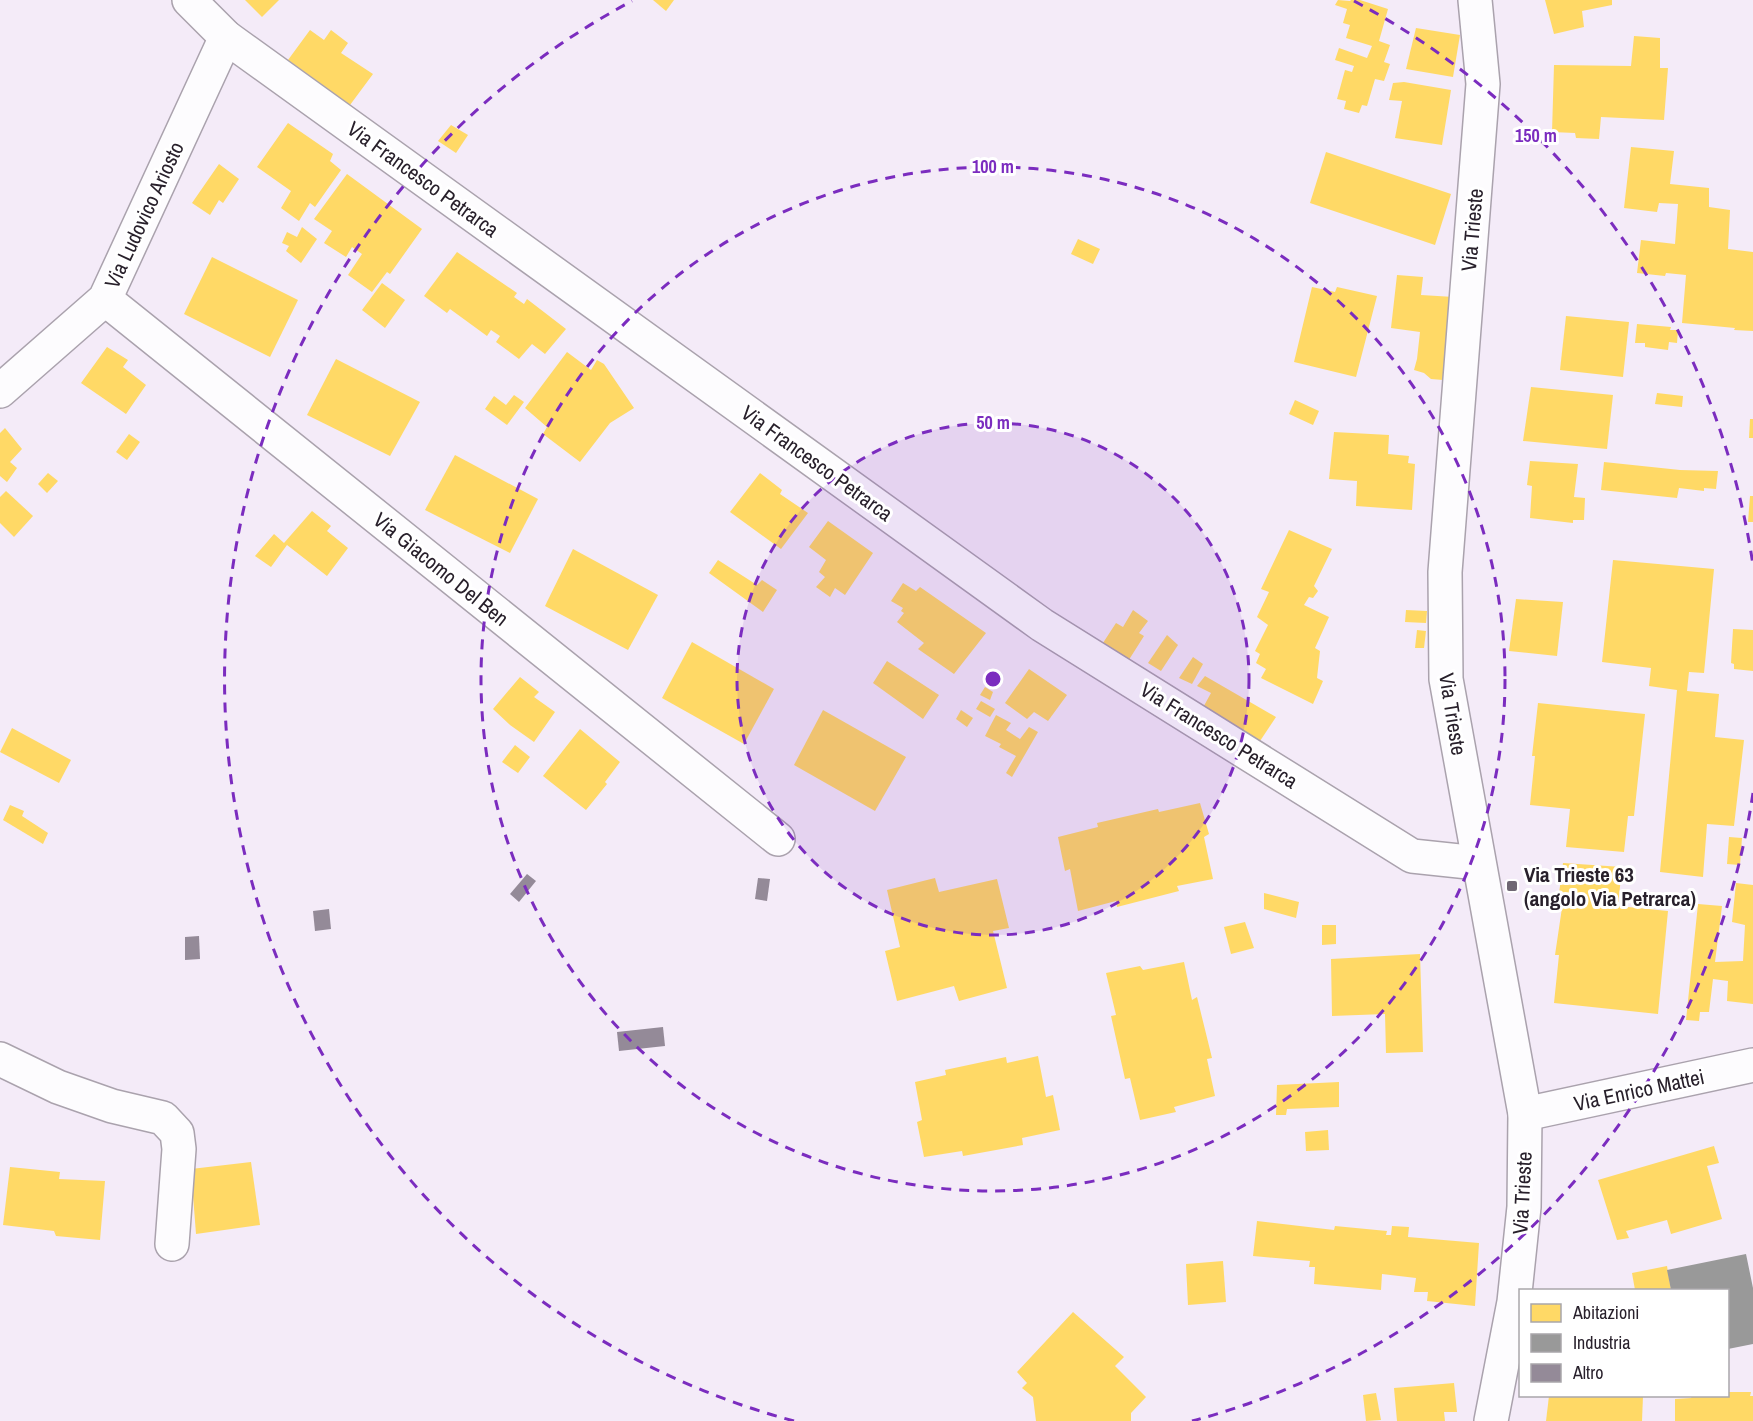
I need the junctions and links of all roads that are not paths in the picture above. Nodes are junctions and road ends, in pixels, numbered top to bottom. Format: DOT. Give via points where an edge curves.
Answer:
graph roads {
  1 [pos="189,0"];
  2 [pos="1475,0"];
  3 [pos="226,37"];
  4 [pos="105,298"];
  5 [pos="0,391"];
  6 [pos="778,839"];
  7 [pos="1478,863"];
  8 [pos="0,1059"];
  9 [pos="1753,1065"];
  10 [pos="1526,1114"];
  11 [pos="172,1245"];
  12 [pos="1491,1421"];
  1 -- 3 [label="street, Via Francesco Petrarca"];
  2 -- 7 [label="street, Via Trieste" via="1483,84 1445,572 1446,679"];
  3 -- 4 [label="street, Via Ludovico Ariosto"];
  3 -- 7 [label="street, Via Francesco Petrarca" via="1042,625 1412,856"];
  4 -- 5 [label="street, Via Ludovico Ariosto"];
  4 -- 6 [label="street, Via Giacomo Del Ben"];
  7 -- 10 [label="street, Via Trieste"];
  8 -- 11 [label="street" via="67,1090 163,1118 177,1133"];
  9 -- 10 [label="street, Via Enrico Mattei"];
  10 -- 12 [label="street, Via Trieste" via="1524,1207 1514,1302"];
}
